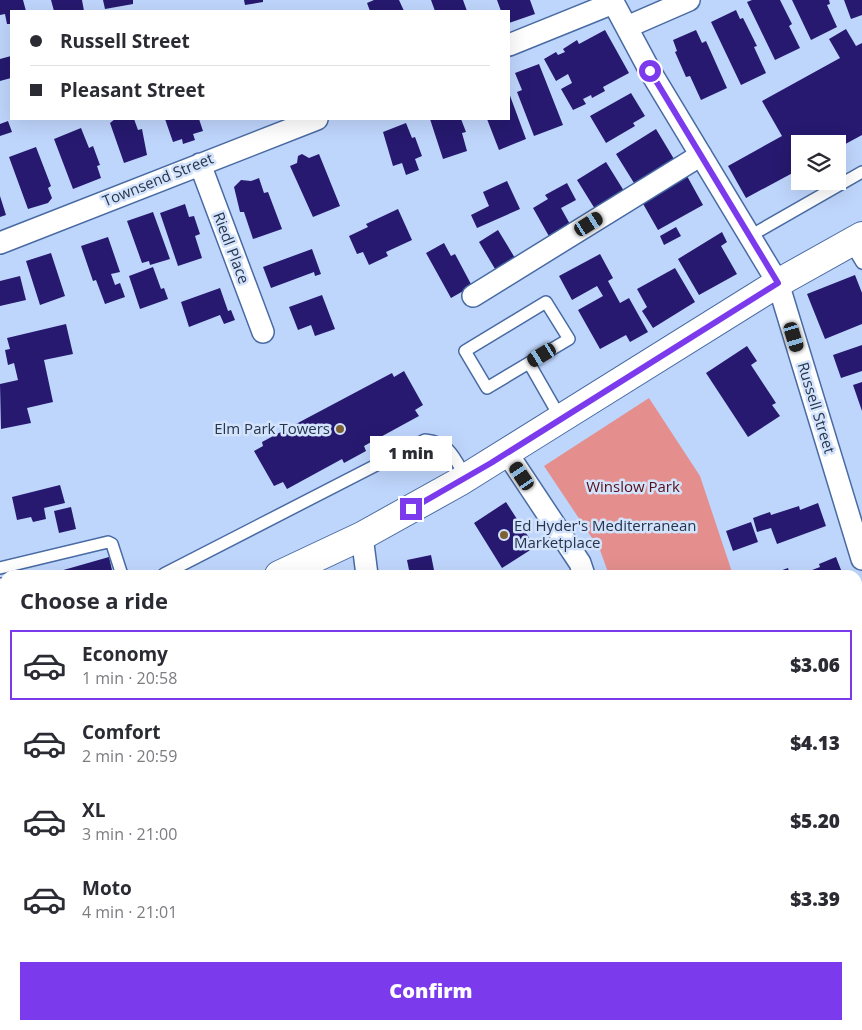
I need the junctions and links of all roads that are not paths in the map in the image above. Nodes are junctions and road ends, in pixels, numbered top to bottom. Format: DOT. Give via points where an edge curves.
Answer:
graph roads {
  1 [pos="689,0"];
  2 [pos="613,2"];
  3 [pos="626,27"];
  4 [pos="510,45"];
  5 [pos="314,120"];
  6 [pos="701,155"];
  7 [pos="200,164"];
  8 [pos="862,172"];
  9 [pos="750,236"];
  10 [pos="0,243"];
  11 [pos="858,247"];
  12 [pos="778,283"];
  13 [pos="473,296"];
  14 [pos="263,332"];
  15 [pos="528,363"];
  16 [pos="561,419"];
  17 [pos="507,453"];
  18 [pos="466,478"];
  19 [pos="362,536"];
  20 [pos="862,559"];
  21 [pos="0,568"];
  22 [pos="120,570"];
  23 [pos="172,570"];
  24 [pos="290,570"];
  25 [pos="366,570"];
  26 [pos="582,570"];
  1 -- 3 [label="street"];
  2 -- 3 [label="street, Russell Street"];
  2 -- 4 [label="street"];
  3 -- 6 [label="street, Russell Street"];
  5 -- 7 [label="street, Townsend Street"];
  6 -- 9 [label="street, Russell Street"];
  6 -- 13 [label="street"];
  7 -- 10 [label="street, Townsend Street"];
  7 -- 14 [label="street, Riedl Place"];
  8 -- 9 [label="lane"];
  9 -- 12 [label="street, Russell Street"];
  11 -- 12 [label="main road"];
  12 -- 16 [label="main road"];
  12 -- 20 [label="street, Russell Street"];
  15 -- 15 [label="lane" via="488,388 465,351 546,302 569,339"];
  15 -- 16 [label="lane"];
  16 -- 17 [label="main road"];
  17 -- 18 [label="main road"];
  17 -- 26 [label="street"];
  18 -- 19 [label="main road"];
  18 -- 23 [label="lane" via="448,449 438,441 425,440"];
  19 -- 24 [label="main road"];
  19 -- 25 [label="street"];
  21 -- 22 [label="lane" via="108,542 112,544"];
}
